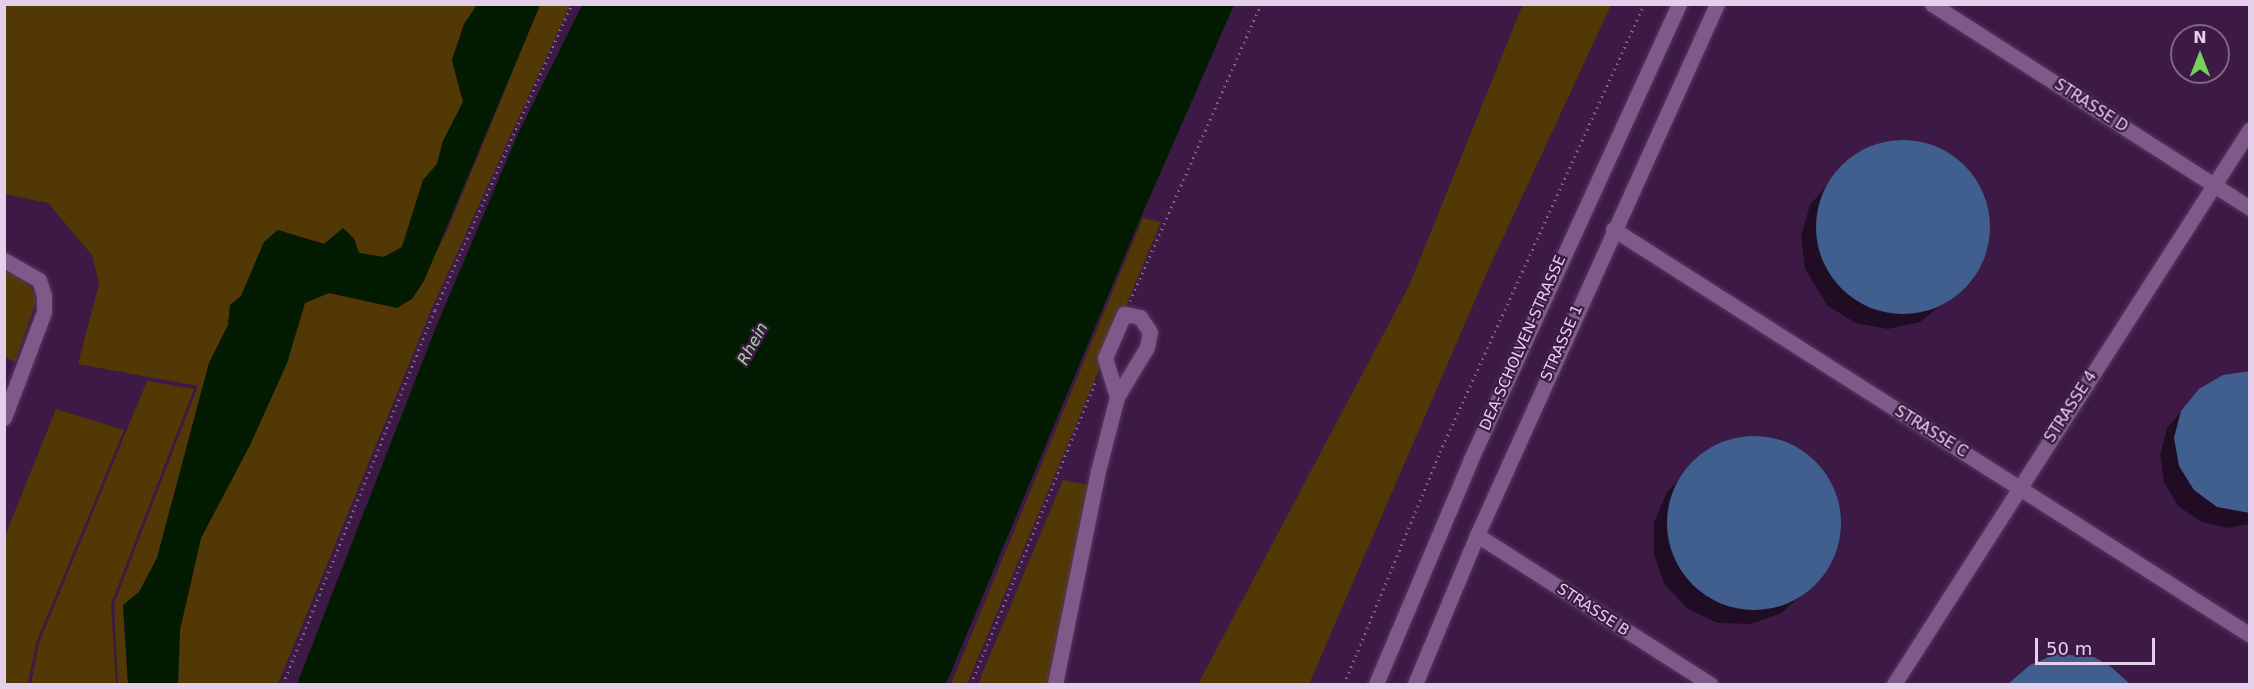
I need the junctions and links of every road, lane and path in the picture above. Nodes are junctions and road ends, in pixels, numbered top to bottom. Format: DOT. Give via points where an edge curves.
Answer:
graph roads {
  1 [pos="572,4"];
  2 [pos="1261,4"];
  3 [pos="1644,4"];
  4 [pos="1679,4"];
  5 [pos="1717,4"];
  6 [pos="1932,4"];
  7 [pos="2250,129"];
  8 [pos="2214,185"];
  9 [pos="2250,208"];
  10 [pos="1613,229"];
  11 [pos="4,260"];
  12 [pos="1124,314"];
  13 [pos="1105,358"];
  14 [pos="1117,397"];
  15 [pos="4,418"];
  16 [pos="2019,488"];
  17 [pos="1476,535"];
  18 [pos="2250,635"];
  19 [pos="283,684"];
  20 [pos="971,684"];
  21 [pos="1055,684"];
  22 [pos="1344,684"];
  23 [pos="1376,684"];
  24 [pos="1414,684"];
  25 [pos="1710,684"];
  26 [pos="1894,684"];
  1 -- 19 [label="path" via="435,310"];
  2 -- 12 [label="path"];
  3 -- 22 [label="path" via="1440,453"];
  4 -- 23 [label="street, DEA-SCHOLVEN-STRASSE" via="1470,460"];
  5 -- 10 [label="street, STRASSE 1"];
  6 -- 8 [label="street, STRASSE D"];
  7 -- 8 [label="street, STRASSE 4"];
  8 -- 9 [label="street, STRASSE D"];
  8 -- 16 [label="street, STRASSE 4"];
  10 -- 16 [label="street, STRASSE C"];
  10 -- 17 [label="street, STRASSE 1"];
  11 -- 15 [label="street" via="39,280 44,295 44,312"];
  12 -- 13 [label="street"];
  12 -- 14 [label="street" via="1140,317 1150,332 1147,347"];
  13 -- 14 [label="street"];
  13 -- 20 [label="path"];
  14 -- 21 [label="street"];
  16 -- 18 [label="street, STRASSE C"];
  16 -- 26 [label="street, STRASSE 4"];
  17 -- 24 [label="street, STRASSE 1"];
  17 -- 25 [label="street, STRASSE B"];
}
